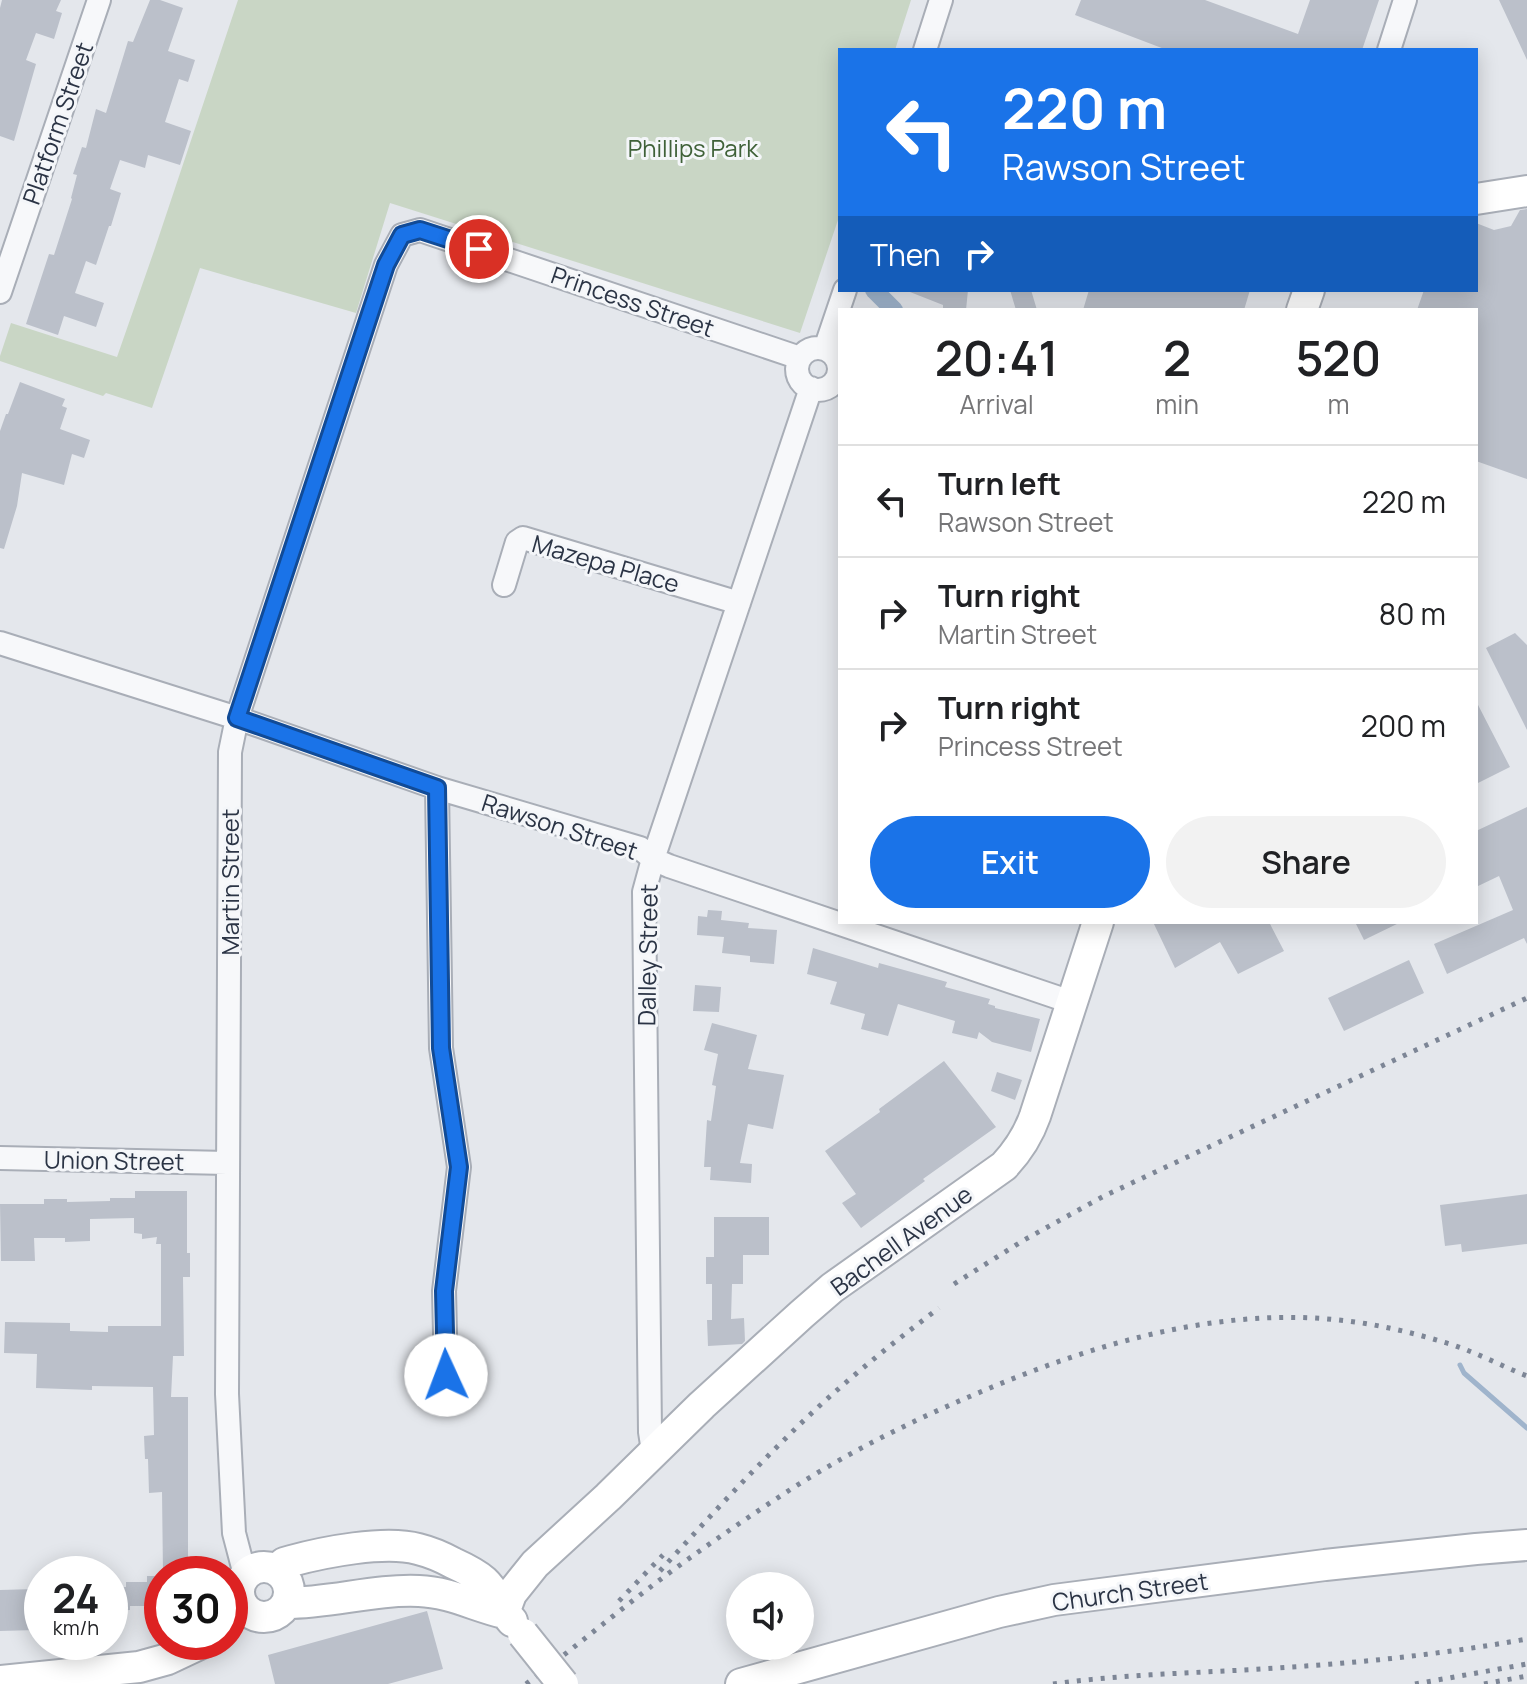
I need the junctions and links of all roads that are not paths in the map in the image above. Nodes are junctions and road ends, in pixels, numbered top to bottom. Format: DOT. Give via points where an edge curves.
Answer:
graph roads {
  1 [pos="99,0"];
  2 [pos="941,0"];
  3 [pos="1405,0"];
  4 [pos="926,48"];
  5 [pos="1390,48"];
  6 [pos="1527,191"];
  7 [pos="1478,199"];
  8 [pos="420,230"];
  9 [pos="0,292"];
  10 [pos="838,311"];
  11 [pos="825,349"];
  12 [pos="800,358"];
  13 [pos="838,368"];
  14 [pos="838,374"];
  15 [pos="811,388"];
  16 [pos="504,585"];
  17 [pos="739,603"];
  18 [pos="0,643"];
  19 [pos="237,718"];
  20 [pos="437,788"];
  21 [pos="653,859"];
  22 [pos="838,923"];
  23 [pos="840,924"];
  24 [pos="1097,924"];
  25 [pos="1071,1002"];
  26 [pos="0,1158"];
  27 [pos="227,1163"];
  28 [pos="446,1375"];
  29 [pos="653,1451"];
  30 [pos="608,1497"];
  31 [pos="1527,1545"];
  32 [pos="419,1549"];
  33 [pos="236,1556"];
  34 [pos="541,1558"];
  35 [pos="276,1570"];
  36 [pos="248,1589"];
  37 [pos="287,1603"];
  38 [pos="248,1608"];
  39 [pos="514,1624"];
  40 [pos="144,1648"];
  41 [pos="164,1660"];
  42 [pos="55,1675"];
  43 [pos="0,1681"];
  44 [pos="563,1684"];
  45 [pos="741,1684"];
  1 -- 9 [label="street, Platform Street"];
  2 -- 4 [label="street"];
  3 -- 5 [label="street"];
  6 -- 7 [label="main road"];
  8 -- 12 [label="street, Princess Street"];
  8 -- 19 [label="street, Martin Street" via="402,235 386,265"];
  10 -- 11 [label="street"];
  11 -- 12 [label="street" via="811,349"];
  11 -- 13 [label="street"];
  12 -- 15 [label="street" via="798,376"];
  14 -- 15 [label="street" via="829,386"];
  15 -- 17 [label="street, Dalley Street"];
  16 -- 17 [label="street, Mazepa Place" via="517,542 523,538"];
  17 -- 21 [label="street, Dalley Street"];
  18 -- 19 [label="street, Rawson Street"];
  19 -- 20 [label="street, Rawson Street"];
  19 -- 27 [label="street, Martin Street" via="230,752"];
  20 -- 21 [label="street, Rawson Street" via="640,848"];
  20 -- 28 [label="street" via="441,1048 459,1167 444,1291"];
  21 -- 22 [label="street, Rawson Street"];
  21 -- 29 [label="street, Dalley Street" via="644,892"];
  23 -- 25 [label="street, Rawson Street"];
  24 -- 25 [label="main road, Bachell Avenue"];
  25 -- 29 [label="main road, Bachell Avenue" via="1030,1131 1004,1166 832,1288"];
  26 -- 27 [label="street, Union Street"];
  27 -- 33 [label="street, Martin Street" via="227,1394"];
  29 -- 30 [label="main road, Bachell Avenue"];
  30 -- 34 [label="main road, Bachell Avenue"];
  30 -- 39 [label="main road, Bachell Avenue" via="575,1545 523,1604"];
  31 -- 45 [label="main road, Church Street" via="1054,1600"];
  32 -- 34 [label="main road" via="497,1566"];
  32 -- 35 [label="main road" via="359,1549 296,1559"];
  32 -- 39 [label="main road" via="479,1577"];
  34 -- 39 [label="main road, Bachell Avenue" via="515,1587"];
  35 -- 36 [label="main road" via="260,1567"];
  35 -- 37 [label="main road" via="288,1584"];
  37 -- 38 [label="main road" via="269,1617"];
  37 -- 39 [label="main road" via="418,1591 450,1595"];
  39 -- 44 [label="main road, bridge"];
  40 -- 42 [label="main road"];
  41 -- 42 [label="main road" via="115,1671"];
  42 -- 43 [label="main road"];
}
